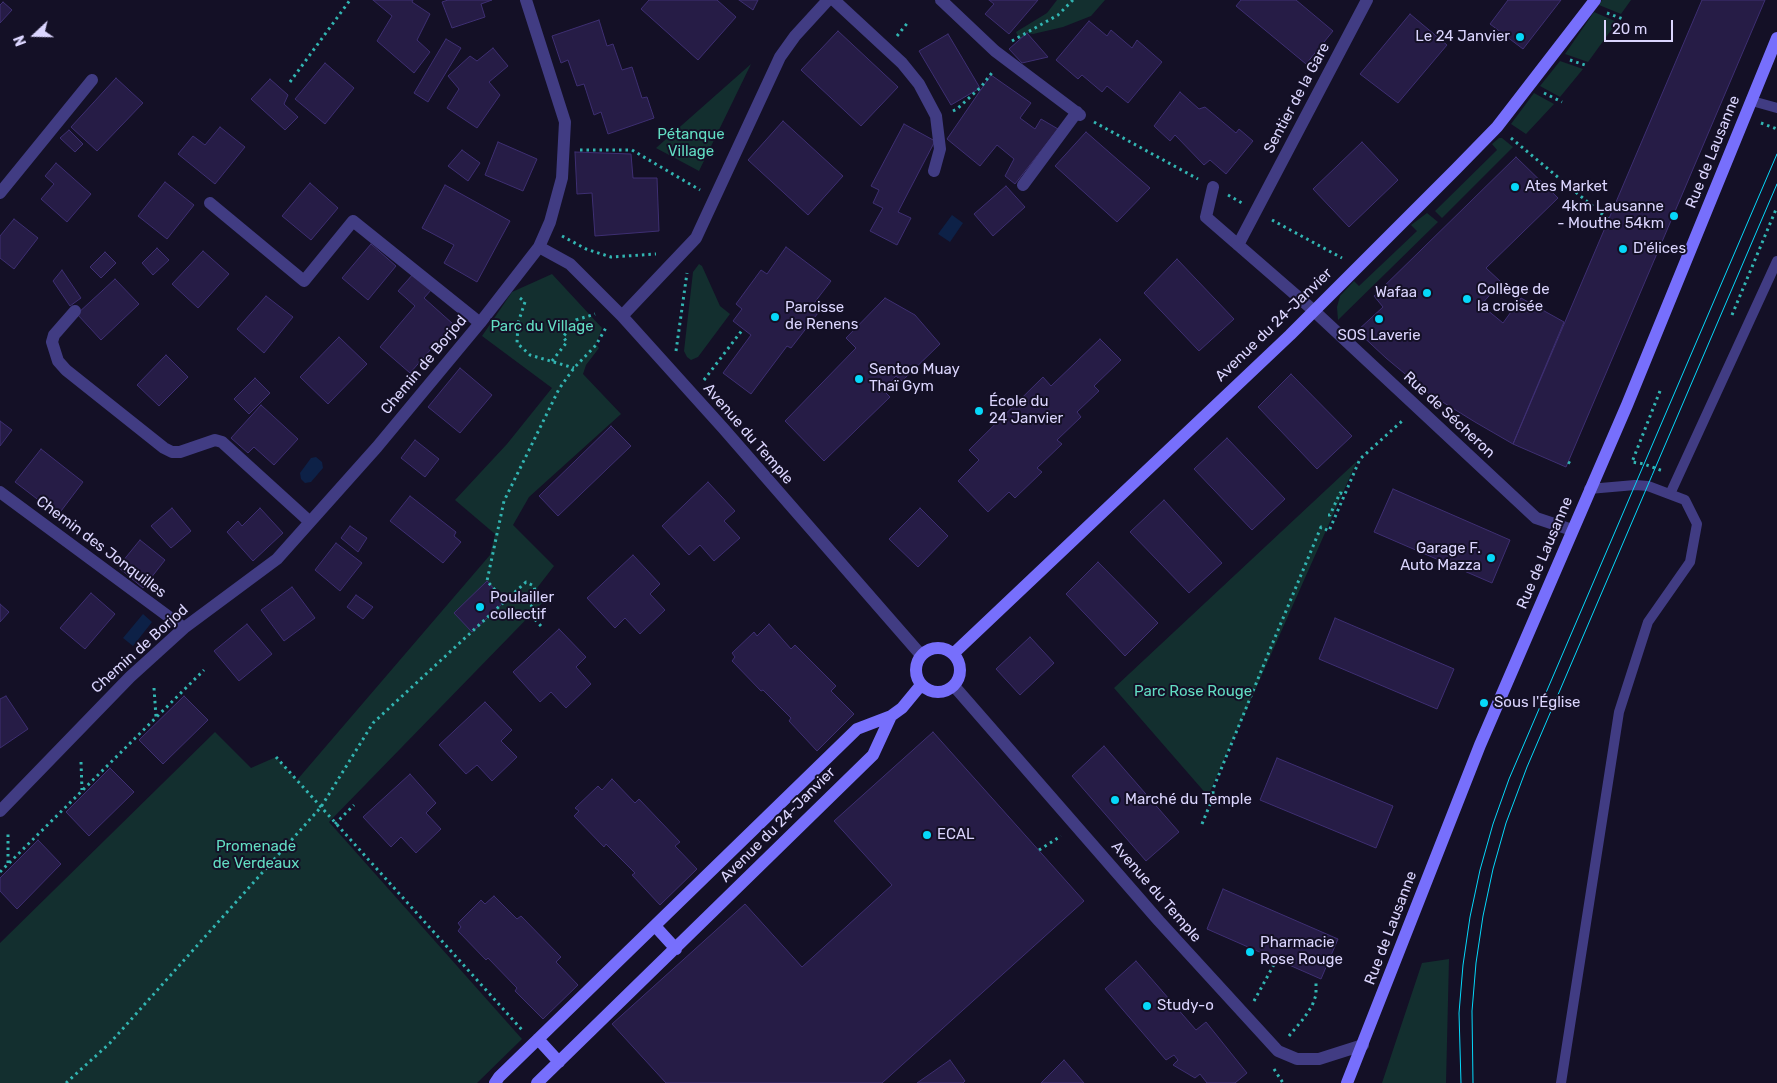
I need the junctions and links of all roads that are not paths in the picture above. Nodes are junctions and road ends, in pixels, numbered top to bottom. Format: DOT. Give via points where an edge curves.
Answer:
graph roads {
  1 [pos="526,0"];
  2 [pos="828,0"];
  3 [pos="834,0"];
  4 [pos="941,0"];
  5 [pos="1367,0"];
  6 [pos="1595,0"];
  7 [pos="1777,38"];
  8 [pos="92,80"];
  9 [pos="1752,101"];
  10 [pos="1777,108"];
  11 [pos="934,171"];
  12 [pos="1023,185"];
  13 [pos="1213,187"];
  14 [pos="0,192"];
  15 [pos="210,202"];
  16 [pos="1238,245"];
  17 [pos="539,247"];
  18 [pos="1777,261"];
  19 [pos="1313,310"];
  20 [pos="75,311"];
  21 [pos="622,316"];
  22 [pos="480,322"];
  23 [pos="1590,489"];
  24 [pos="0,492"];
  25 [pos="1670,494"];
  26 [pos="310,522"];
  27 [pos="1572,530"];
  28 [pos="184,628"];
  29 [pos="953,654"];
  30 [pos="921,655"];
  31 [pos="921,686"];
  32 [pos="954,686"];
  33 [pos="892,716"];
  34 [pos="0,811"];
  35 [pos="655,926"];
  36 [pos="676,949"];
  37 [pos="533,1038"];
  38 [pos="1363,1044"];
  39 [pos="559,1062"];
  40 [pos="495,1083"];
  41 [pos="537,1083"];
  42 [pos="1347,1083"];
  43 [pos="1561,1083"];
  1 -- 17 [label="street, Chemin de Borjod" via="565,122 562,178 550,222"];
  2 -- 21 [label="street" via="780,57 696,238"];
  3 -- 11 [label="street" via="902,62 919,84 936,116 940,149"];
  4 -- 12 [label="street" via="999,54 1079,113"];
  5 -- 16 [label="street, Sentier de la Gare"];
  6 -- 19 [label="street, Avenue du 24-Janvier" via="1497,127"];
  7 -- 9 [label="street, Rue de Lausanne"];
  8 -- 14 [label="street"];
  9 -- 10 [label="lane"];
  9 -- 23 [label="street, Rue de Lausanne"];
  13 -- 16 [label="street" via="1206,217"];
  15 -- 22 [label="street" via="304,281 353,221"];
  16 -- 19 [label="street"];
  17 -- 21 [label="street, Avenue du Temple" via="570,264"];
  17 -- 22 [label="street, Chemin de Borjod"];
  18 -- 25 [label="lane"];
  19 -- 27 [label="street, Rue de Sécheron" via="1536,518"];
  19 -- 29 [label="street, Avenue du 24-Janvier"];
  20 -- 26 [label="street" via="54,334 52,342 58,361 66,370 172,452 215,440 222,442"];
  21 -- 30 [label="street, Avenue du Temple"];
  22 -- 26 [label="street, Chemin de Borjod"];
  23 -- 25 [label="lane" via="1642,484"];
  23 -- 27 [label="street, Rue de Lausanne"];
  24 -- 28 [label="street, Chemin des Jonquilles"];
  25 -- 43 [label="lane" via="1685,500 1697,524 1692,553 1690,562 1648,622 1618,712"];
  26 -- 28 [label="street, Chemin de Borjod" via="277,559"];
  27 -- 38 [label="street, Rue de Lausanne" via="1480,746"];
  28 -- 34 [label="street, Chemin de Borjod" via="130,677"];
  29 -- 30 [label="street" via="934,648"];
  29 -- 32 [label="street" via="958,660 960,673"];
  30 -- 31 [label="street" via="915,667"];
  31 -- 32 [label="street" via="934,692"];
  31 -- 33 [label="street, Avenue du 24-Janvier"];
  32 -- 38 [label="street, Avenue du Temple" via="1159,922 1278,1051 1298,1059 1318,1059"];
  33 -- 35 [label="street, Avenue du 24-Janvier" via="857,730"];
  33 -- 36 [label="street, Avenue du 24-Janvier" via="873,755"];
  35 -- 36 [label="street"];
  35 -- 37 [label="street, Avenue du 24-Janvier"];
  36 -- 39 [label="street, Avenue du 24-Janvier"];
  37 -- 39 [label="street"];
  37 -- 40 [label="street, Avenue du 24-Janvier"];
  38 -- 42 [label="street, Rue de Lausanne"];
  39 -- 41 [label="street, Avenue du 24-Janvier"];
}
